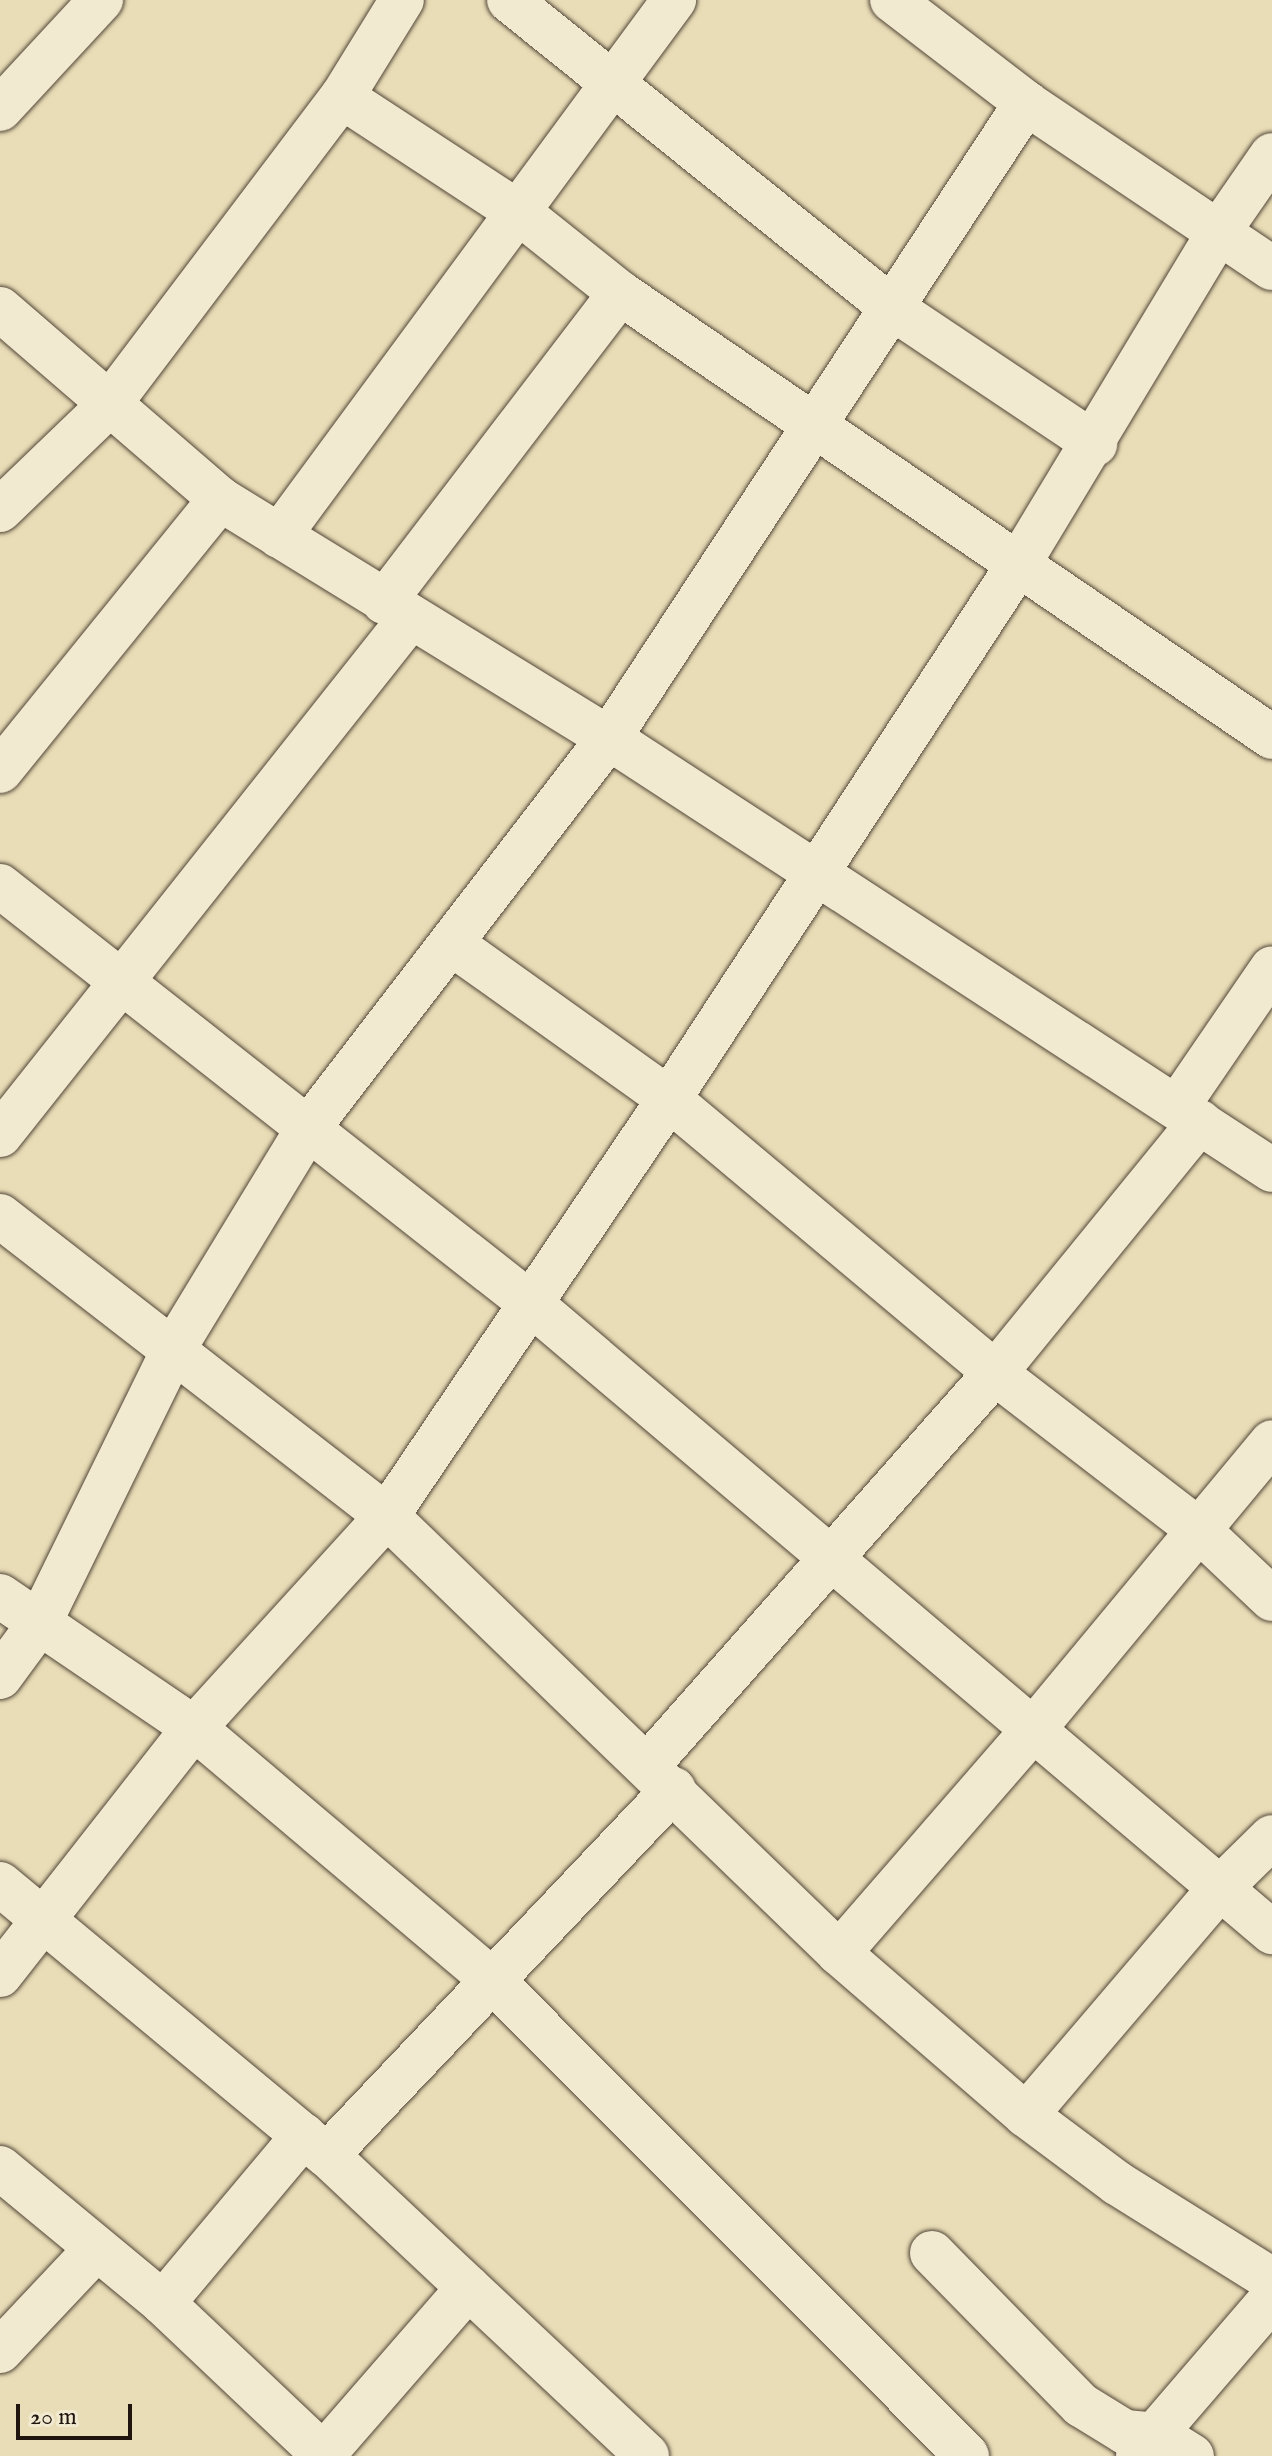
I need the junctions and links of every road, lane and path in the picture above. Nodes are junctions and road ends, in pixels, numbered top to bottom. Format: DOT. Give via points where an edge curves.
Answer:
graph roads {
  1 [pos="101,0"];
  2 [pos="402,0"];
  3 [pos="509,0"];
  4 [pos="674,0"];
  5 [pos="892,0"];
  6 [pos="615,82"];
  7 [pos="342,97"];
  8 [pos="1026,103"];
  9 [pos="0,109"];
  10 [pos="1272,155"];
  11 [pos="521,214"];
  12 [pos="1220,230"];
  13 [pos="1272,268"];
  14 [pos="620,293"];
  15 [pos="0,309"];
  16 [pos="895,310"];
  17 [pos="108,406"];
  18 [pos="812,422"];
  19 [pos="1095,444"];
  20 [pos="220,499"];
  21 [pos="0,510"];
  22 [pos="279,536"];
  23 [pos="1018,565"];
  24 [pos="397,610"];
  25 [pos="1272,737"];
  26 [pos="609,738"];
  27 [pos="0,771"];
  28 [pos="816,876"];
  29 [pos="0,886"];
  30 [pos="452,944"];
  31 [pos="1272,968"];
  32 [pos="120,980"];
  33 [pos="669,1099"];
  34 [pos="1189,1114"];
  35 [pos="306,1131"];
  36 [pos="0,1135"];
  37 [pos="1272,1170"];
  38 [pos="0,1216"];
  39 [pos="530,1303"];
  40 [pos="173,1350"];
  41 [pos="995,1373"];
  42 [pos="1272,1442"];
  43 [pos="387,1516"];
  44 [pos="1200,1531"];
  45 [pos="829,1559"];
  46 [pos="0,1596"];
  47 [pos="1272,1599"];
  48 [pos="39,1624"];
  49 [pos="0,1677"];
  50 [pos="194,1728"];
  51 [pos="1033,1730"];
  52 [pos="661,1777"];
  53 [pos="1272,1837"];
  54 [pos="0,1884"];
  55 [pos="1219,1889"];
  56 [pos="48,1919"];
  57 [pos="1272,1932"];
  58 [pos="839,1953"];
  59 [pos="0,1975"];
  60 [pos="491,1979"];
  61 [pos="1026,2115"];
  62 [pos="316,2145"];
  63 [pos="0,2168"];
  64 [pos="96,2249"];
  65 [pos="932,2253"];
  66 [pos="1272,2280"];
  67 [pos="468,2288"];
  68 [pos="1272,2298"];
  69 [pos="163,2303"];
  70 [pos="0,2351"];
  71 [pos="1162,2449"];
  72 [pos="324,2455"];
  73 [pos="647,2456"];
  74 [pos="967,2456"];
  1 -- 9 [label="street"];
  2 -- 7 [label="street"];
  3 -- 6 [label="street"];
  4 -- 6 [label="street"];
  5 -- 8 [label="street"];
  6 -- 11 [label="street"];
  6 -- 16 [label="street"];
  7 -- 11 [label="street"];
  7 -- 17 [label="street"];
  8 -- 12 [label="street"];
  8 -- 16 [label="street"];
  10 -- 12 [label="street"];
  11 -- 14 [label="street"];
  11 -- 22 [label="street"];
  12 -- 13 [label="street"];
  12 -- 19 [label="street"];
  14 -- 18 [label="street"];
  14 -- 24 [label="street"];
  15 -- 17 [label="street"];
  16 -- 18 [label="street"];
  16 -- 19 [label="street"];
  17 -- 20 [label="street"];
  17 -- 21 [label="street"];
  18 -- 23 [label="street"];
  18 -- 26 [label="street"];
  19 -- 23 [label="street"];
  20 -- 22 [label="street"];
  20 -- 27 [label="street"];
  22 -- 24 [label="street"];
  23 -- 25 [label="street" via="1142,644"];
  23 -- 28 [label="street"];
  24 -- 26 [label="street"];
  24 -- 32 [label="street"];
  26 -- 28 [label="street"];
  26 -- 30 [label="street"];
  28 -- 33 [label="street"];
  28 -- 34 [label="street"];
  29 -- 32 [label="street"];
  30 -- 33 [label="street"];
  30 -- 35 [label="street"];
  31 -- 34 [label="street"];
  32 -- 35 [label="street"];
  32 -- 36 [label="street"];
  33 -- 39 [label="street"];
  33 -- 41 [label="street"];
  34 -- 37 [label="street"];
  34 -- 41 [label="street"];
  35 -- 39 [label="street"];
  35 -- 40 [label="street"];
  38 -- 40 [label="street"];
  39 -- 43 [label="street"];
  39 -- 45 [label="street"];
  40 -- 43 [label="street"];
  40 -- 48 [label="street"];
  41 -- 44 [label="street"];
  41 -- 45 [label="street"];
  42 -- 44 [label="street"];
  43 -- 50 [label="street"];
  43 -- 52 [label="street"];
  44 -- 47 [label="street"];
  44 -- 51 [label="street"];
  45 -- 51 [label="street"];
  45 -- 52 [label="street"];
  46 -- 48 [label="street"];
  48 -- 49 [label="street"];
  48 -- 50 [label="street"];
  50 -- 56 [label="street"];
  50 -- 60 [label="street"];
  51 -- 55 [label="street"];
  51 -- 58 [label="street"];
  52 -- 58 [label="street"];
  52 -- 60 [label="street"];
  53 -- 55 [label="street"];
  54 -- 56 [label="street"];
  55 -- 57 [label="street"];
  55 -- 61 [label="street"];
  56 -- 59 [label="street"];
  56 -- 62 [label="street"];
  58 -- 61 [label="street"];
  60 -- 62 [label="street"];
  60 -- 74 [label="street"];
  61 -- 66 [label="street" via="1117,2183"];
  62 -- 67 [label="street"];
  62 -- 69 [label="street"];
  63 -- 64 [label="street"];
  64 -- 69 [label="street"];
  64 -- 70 [label="street"];
  65 -- 71 [label="street" via="1081,2405"];
  67 -- 72 [label="street"];
  67 -- 73 [label="street"];
  68 -- 71 [label="street"];
  69 -- 72 [label="street"];
}
